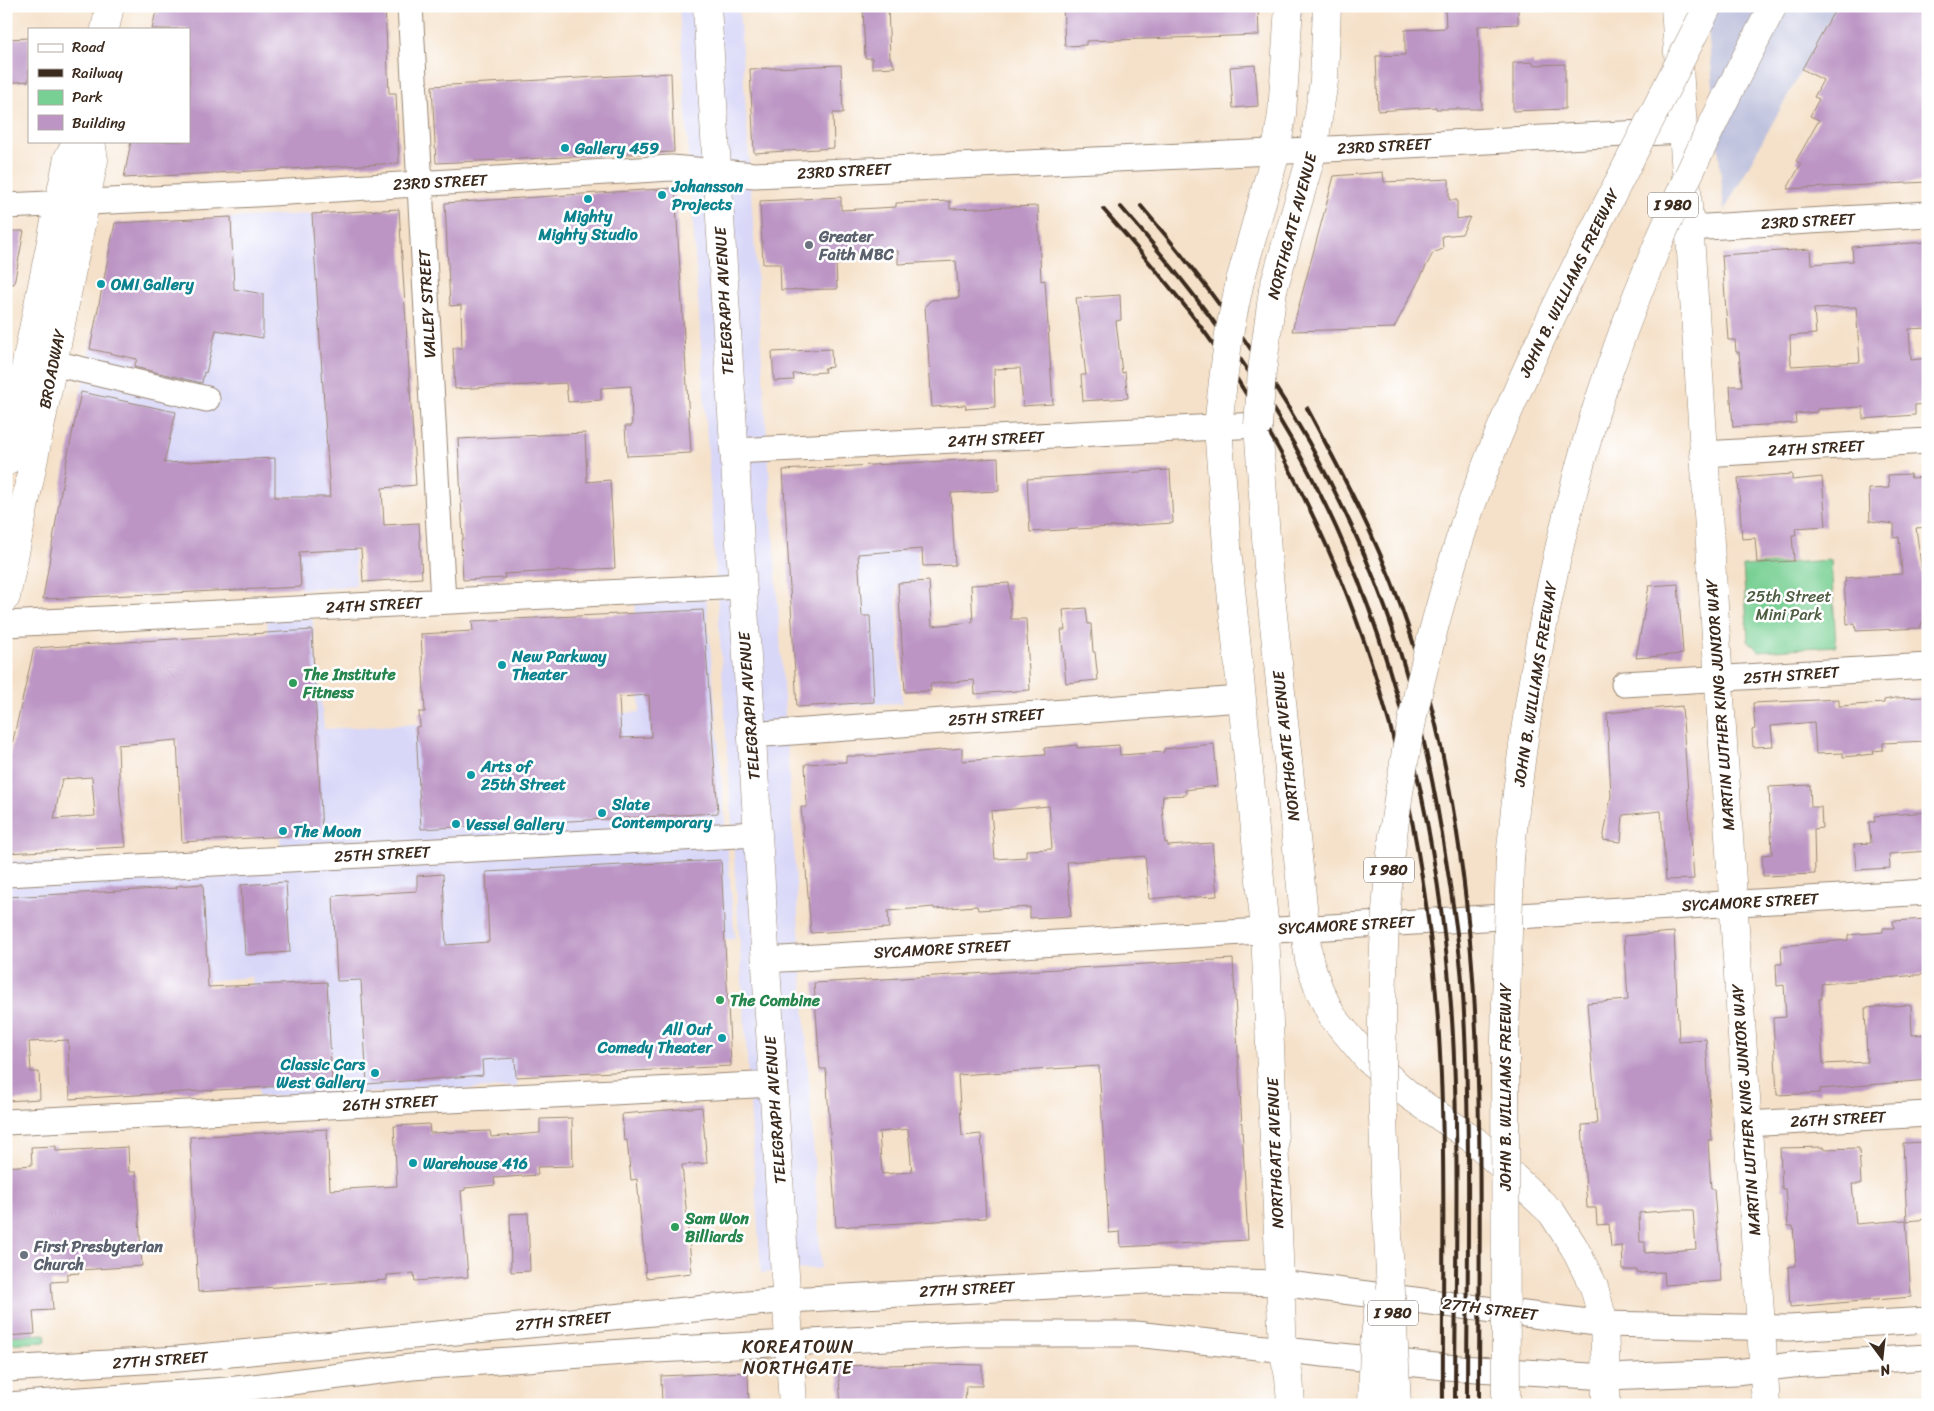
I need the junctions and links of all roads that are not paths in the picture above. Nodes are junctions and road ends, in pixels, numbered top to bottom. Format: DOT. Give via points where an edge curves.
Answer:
graph roads {
  1 [pos="110,6"];
  2 [pos="410,6"];
  3 [pos="707,6"];
  4 [pos="1289,6"];
  5 [pos="1327,6"];
  6 [pos="1675,6"];
  7 [pos="1708,6"];
  8 [pos="1773,6"];
  9 [pos="105,28"];
  10 [pos="1683,131"];
  11 [pos="76,142"];
  12 [pos="91,142"];
  13 [pos="1313,150"];
  14 [pos="1276,152"];
  15 [pos="717,171"];
  16 [pos="420,183"];
  17 [pos="86,201"];
  18 [pos="58,203"];
  19 [pos="6,206"];
  20 [pos="1928,214"];
  21 [pos="1689,228"];
  22 [pos="53,363"];
  23 [pos="207,399"];
  24 [pos="1258,425"];
  25 [pos="1218,428"];
  26 [pos="1928,441"];
  27 [pos="733,451"];
  28 [pos="1704,454"];
  29 [pos="6,462"];
  30 [pos="741,586"];
  31 [pos="6,597"];
  32 [pos="443,601"];
  33 [pos="6,624"];
  34 [pos="1928,666"];
  35 [pos="1719,679"];
  36 [pos="1624,684"];
  37 [pos="1241,699"];
  38 [pos="751,735"];
  39 [pos="757,834"];
  40 [pos="6,874"];
  41 [pos="1928,892"];
  42 [pos="1733,903"];
  43 [pos="1305,928"];
  44 [pos="1265,930"];
  45 [pos="765,960"];
  46 [pos="774,1084"];
  47 [pos="1928,1114"];
  48 [pos="6,1122"];
  49 [pos="1747,1124"];
  50 [pos="1389,1221"];
  51 [pos="1280,1283"];
  52 [pos="788,1300"];
  53 [pos="1928,1320"];
  54 [pos="1604,1324"];
  55 [pos="1761,1329"];
  56 [pos="790,1343"];
  57 [pos="1283,1350"];
  58 [pos="1928,1357"];
  59 [pos="6,1369"];
  60 [pos="1763,1369"];
  61 [pos="1606,1377"];
  62 [pos="7,1405"];
  63 [pos="793,1405"];
  64 [pos="1291,1405"];
  65 [pos="1372,1405"];
  66 [pos="1398,1405"];
  67 [pos="1506,1405"];
  68 [pos="1606,1405"];
  69 [pos="1766,1405"];
  1 -- 9 [label="main road"];
  2 -- 16 [label="street, VALLEY STREET"];
  3 -- 15 [label="main road, TELEGRAPH AVENUE"];
  4 -- 14 [label="main road, NORTHGATE AVENUE" via="1282,114"];
  5 -- 13 [label="main road, NORTHGATE AVENUE" via="1324,81"];
  6 -- 10 [label="main road, MARTIN LUTHER KING JUNIOR WAY"];
  7 -- 50 [label="main road, JOHN B. WILLIAMS FREEWAY / I 980, bridge" via="1582,254 1517,391 1464,526 1438,612 1419,688 1390,854 1382,1016 1382,1099"];
  8 -- 67 [label="main road, JOHN B. WILLIAMS FREEWAY / I 980, bridge" via="1675,202 1630,312 1595,413 1543,617 1523,736 1510,858 1505,1039"];
  10 -- 13 [label="street, 23RD STREET"];
  10 -- 21 [label="main road, MARTIN LUTHER KING JUNIOR WAY"];
  11 -- 18 [label="main road, BROADWAY" via="68,158"];
  12 -- 17 [label="main road, BROADWAY" via="94,160"];
  13 -- 14 [label="street, 23RD STREET"];
  13 -- 24 [label="main road, NORTHGATE AVENUE, bridge" via="1273,290"];
  14 -- 15 [label="street, 23RD STREET" via="756,175"];
  14 -- 25 [label="main road, NORTHGATE AVENUE, bridge" via="1240,281 1229,334"];
  15 -- 16 [label="street, 23RD STREET" via="671,168"];
  15 -- 27 [label="main road, TELEGRAPH AVENUE"];
  16 -- 17 [label="street, 23RD STREET"];
  16 -- 32 [label="street, VALLEY STREET"];
  17 -- 18 [label="street, 23RD STREET"];
  17 -- 22 [label="main road, BROADWAY"];
  18 -- 19 [label="street, 23RD STREET"];
  18 -- 29 [label="main road, BROADWAY"];
  20 -- 21 [label="street, 23RD STREET"];
  21 -- 28 [label="main road, MARTIN LUTHER KING JUNIOR WAY"];
  22 -- 23 [label="street"];
  22 -- 31 [label="main road, BROADWAY"];
  24 -- 25 [label="street, 24TH STREET"];
  24 -- 43 [label="main road, NORTHGATE AVENUE" via="1268,566"];
  25 -- 27 [label="street, 24TH STREET"];
  25 -- 37 [label="main road, NORTHGATE AVENUE"];
  26 -- 28 [label="street, 24TH STREET"];
  27 -- 30 [label="main road, TELEGRAPH AVENUE"];
  28 -- 35 [label="main road, MARTIN LUTHER KING JUNIOR WAY"];
  30 -- 32 [label="street, 24TH STREET"];
  30 -- 38 [label="main road, TELEGRAPH AVENUE"];
  32 -- 33 [label="street, 24TH STREET"];
  34 -- 35 [label="street, 25TH STREET"];
  35 -- 36 [label="street, 25TH STREET"];
  35 -- 42 [label="main road, MARTIN LUTHER KING JUNIOR WAY"];
  37 -- 38 [label="street, 25TH STREET"];
  37 -- 44 [label="main road, NORTHGATE AVENUE"];
  38 -- 39 [label="main road, TELEGRAPH AVENUE"];
  39 -- 40 [label="street, 25TH STREET"];
  39 -- 45 [label="main road, TELEGRAPH AVENUE"];
  41 -- 42 [label="street, SYCAMORE STREET"];
  42 -- 43 [label="street, SYCAMORE STREET"];
  42 -- 49 [label="main road, MARTIN LUTHER KING JUNIOR WAY"];
  43 -- 44 [label="street, SYCAMORE STREET"];
  43 -- 54 [label="main road, NORTHGATE AVENUE" via="1309,960 1332,1016 1368,1059 1410,1096 1474,1140 1552,1213 1594,1287"];
  44 -- 45 [label="street, SYCAMORE STREET"];
  44 -- 51 [label="main road, NORTHGATE AVENUE"];
  45 -- 46 [label="main road, TELEGRAPH AVENUE"];
  46 -- 48 [label="street, 26TH STREET"];
  46 -- 52 [label="main road, TELEGRAPH AVENUE"];
  47 -- 49 [label="street, 26TH STREET"];
  49 -- 55 [label="main road, MARTIN LUTHER KING JUNIOR WAY"];
  50 -- 65 [label="main road, bridge" via="1374,1346"];
  50 -- 66 [label="main road, I 980, bridge"];
  51 -- 52 [label="street, 27TH STREET" via="1165,1280"];
  51 -- 54 [label="street, 27TH STREET"];
  51 -- 57 [label="main road, NORTHGATE AVENUE"];
  52 -- 56 [label="main road, TELEGRAPH AVENUE"];
  52 -- 59 [label="street, 27TH STREET" via="178,1359"];
  53 -- 55 [label="street, 27TH STREET"];
  54 -- 55 [label="street, 27TH STREET"];
  54 -- 61 [label="main road, NORTHGATE AVENUE"];
  55 -- 60 [label="main road, MARTIN LUTHER KING JUNIOR WAY"];
  56 -- 57 [label="street" via="964,1334 1135,1334"];
  56 -- 62 [label="street" via="412,1367 228,1390"];
  56 -- 63 [label="main road, TELEGRAPH AVENUE"];
  57 -- 61 [label="street"];
  57 -- 64 [label="main road, NORTHGATE AVENUE"];
  58 -- 60 [label="street"];
  60 -- 61 [label="street"];
  60 -- 69 [label="main road, MARTIN LUTHER KING JUNIOR WAY"];
  61 -- 68 [label="main road, NORTHGATE AVENUE"];
}
